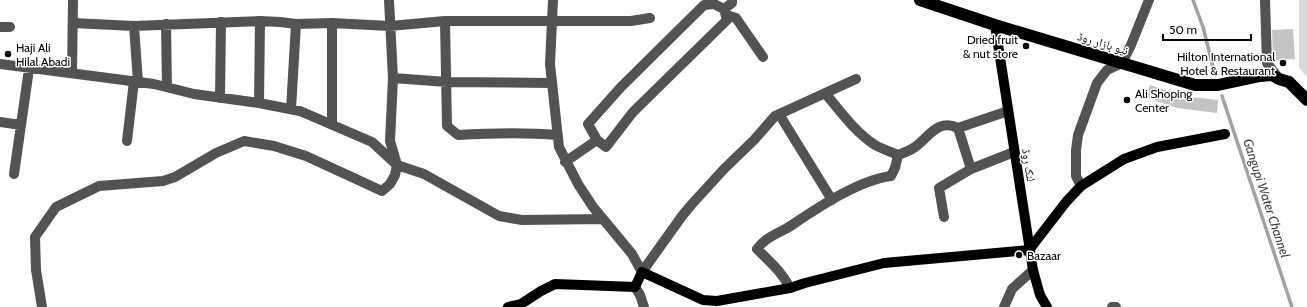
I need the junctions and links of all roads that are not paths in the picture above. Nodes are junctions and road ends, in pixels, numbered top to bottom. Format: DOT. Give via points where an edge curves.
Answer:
graph roads {
  1 [pos="73,0"];
  2 [pos="389,0"];
  3 [pos="553,0"];
  4 [pos="732,0"];
  5 [pos="920,0"];
  6 [pos="1149,0"];
  7 [pos="1265,0"];
  8 [pos="724,9"];
  9 [pos="650,18"];
  10 [pos="727,20"];
  11 [pos="260,21"];
  12 [pos="445,21"];
  13 [pos="221,22"];
  14 [pos="553,22"];
  15 [pos="73,23"];
  16 [pos="332,23"];
  17 [pos="166,24"];
  18 [pos="296,24"];
  19 [pos="995,25"];
  20 [pos="134,26"];
  21 [pos="390,26"];
  22 [pos="763,57"];
  23 [pos="1122,63"];
  24 [pos="0,64"];
  25 [pos="30,69"];
  26 [pos="72,73"];
  27 [pos="393,78"];
  28 [pos="856,79"];
  29 [pos="1279,79"];
  30 [pos="136,82"];
  31 [pos="447,82"];
  32 [pos="552,83"];
  33 [pos="167,87"];
  34 [pos="825,93"];
  35 [pos="220,98"];
  36 [pos="1307,100"];
  37 [pos="259,103"];
  38 [pos="291,109"];
  39 [pos="1008,111"];
  40 [pos="779,114"];
  41 [pos="0,122"];
  42 [pos="332,124"];
  43 [pos="22,125"];
  44 [pos="958,128"];
  45 [pos="1225,134"];
  46 [pos="557,135"];
  47 [pos="597,140"];
  48 [pos="127,142"];
  49 [pos="1014,152"];
  50 [pos="898,155"];
  51 [pos="566,162"];
  52 [pos="397,165"];
  53 [pos="971,169"];
  54 [pos="14,174"];
  55 [pos="1081,186"];
  56 [pos="832,200"];
  57 [pos="944,217"];
  58 [pos="602,219"];
  59 [pos="1029,250"];
  60 [pos="1033,270"];
  61 [pos="642,272"];
  62 [pos="635,288"];
  63 [pos="790,288"];
  64 [pos="42,307"];
  65 [pos="508,307"];
  66 [pos="644,307"];
  67 [pos="1004,307"];
  68 [pos="1047,307"];
  69 [pos="1112,307"];
  70 [pos="1116,307"];
  1 -- 15 [label="street"];
  2 -- 21 [label="street"];
  3 -- 14 [label="street"];
  4 -- 8 [label="street"];
  5 -- 19 [label="highway, نیو بازار روڈ"];
  6 -- 23 [label="street"];
  7 -- 29 [label="street" via="1267,64"];
  8 -- 10 [label="street"];
  8 -- 47 [label="street" via="714,4 704,5 622,87 588,124"];
  9 -- 14 [label="street" via="631,21"];
  10 -- 22 [label="street" via="730,16 736,18"];
  10 -- 47 [label="street" via="633,112 606,147"];
  11 -- 13 [label="street"];
  11 -- 18 [label="street"];
  11 -- 37 [label="street"];
  12 -- 14 [label="street"];
  12 -- 21 [label="street"];
  12 -- 31 [label="street"];
  13 -- 17 [label="street"];
  13 -- 35 [label="street"];
  14 -- 32 [label="street" via="550,64"];
  15 -- 20 [label="street"];
  15 -- 26 [label="street"];
  16 -- 18 [label="street"];
  16 -- 21 [label="street"];
  16 -- 42 [label="street"];
  17 -- 20 [label="street"];
  17 -- 33 [label="street"];
  18 -- 38 [label="street"];
  19 -- 23 [label="highway, نیو بازار روڈ"];
  19 -- 39 [label="main road, لنک روڈ"];
  20 -- 30 [label="street"];
  21 -- 27 [label="street"];
  23 -- 29 [label="highway, نیو بازار روڈ" via="1195,85 1218,85 1272,74"];
  23 -- 55 [label="street" via="1106,70 1097,83 1078,135 1076,176"];
  24 -- 25 [label="street"];
  25 -- 26 [label="street"];
  25 -- 43 [label="street"];
  26 -- 30 [label="street"];
  27 -- 31 [label="street"];
  27 -- 52 [label="street" via="390,141"];
  28 -- 34 [label="street"];
  29 -- 36 [label="highway, نیو بازار روڈ" via="1290,82"];
  30 -- 33 [label="street"];
  30 -- 48 [label="street"];
  31 -- 32 [label="street"];
  31 -- 46 [label="street" via="447,126 458,135 494,132"];
  32 -- 46 [label="street"];
  33 -- 35 [label="street"];
  34 -- 40 [label="street"];
  34 -- 50 [label="street" via="856,129 875,145"];
  35 -- 37 [label="street"];
  37 -- 38 [label="street"];
  38 -- 42 [label="street"];
  39 -- 44 [label="street"];
  39 -- 49 [label="main road, لنک روڈ"];
  40 -- 56 [label="street"];
  40 -- 61 [label="street" via="692,204"];
  41 -- 43 [label="street"];
  42 -- 52 [label="street" via="372,142"];
  43 -- 54 [label="street"];
  44 -- 50 [label="street" via="953,125 936,129 915,147"];
  44 -- 53 [label="street"];
  45 -- 55 [label="main road" via="1157,147 1124,160"];
  46 -- 51 [label="street" via="559,148"];
  47 -- 51 [label="street"];
  49 -- 53 [label="street"];
  49 -- 59 [label="main road, لنک روڈ"];
  50 -- 56 [label="street" via="891,176 880,177"];
  51 -- 58 [label="street"];
  52 -- 58 [label="street" via="424,174 499,216 522,220"];
  52 -- 64 [label="street" via="390,184 382,191 306,156 274,146 244,141 163,181 99,186 56,207 35,237 36,270"];
  53 -- 57 [label="street" via="939,188"];
  55 -- 59 [label="main road"];
  56 -- 63 [label="street" via="770,236 757,249 776,266"];
  58 -- 61 [label="street" via="632,254"];
  59 -- 60 [label="main road, لنک روڈ"];
  59 -- 63 [label="main road" via="884,263"];
  60 -- 67 [label="street" via="1012,289"];
  60 -- 68 [label="main road, لنک روڈ" via="1040,295"];
  61 -- 62 [label="main road"];
  61 -- 63 [label="main road" via="703,300 717,302"];
  62 -- 65 [label="main road" via="555,284 521,304"];
  62 -- 66 [label="street"];
  69 -- 70 [label="street"];
}
